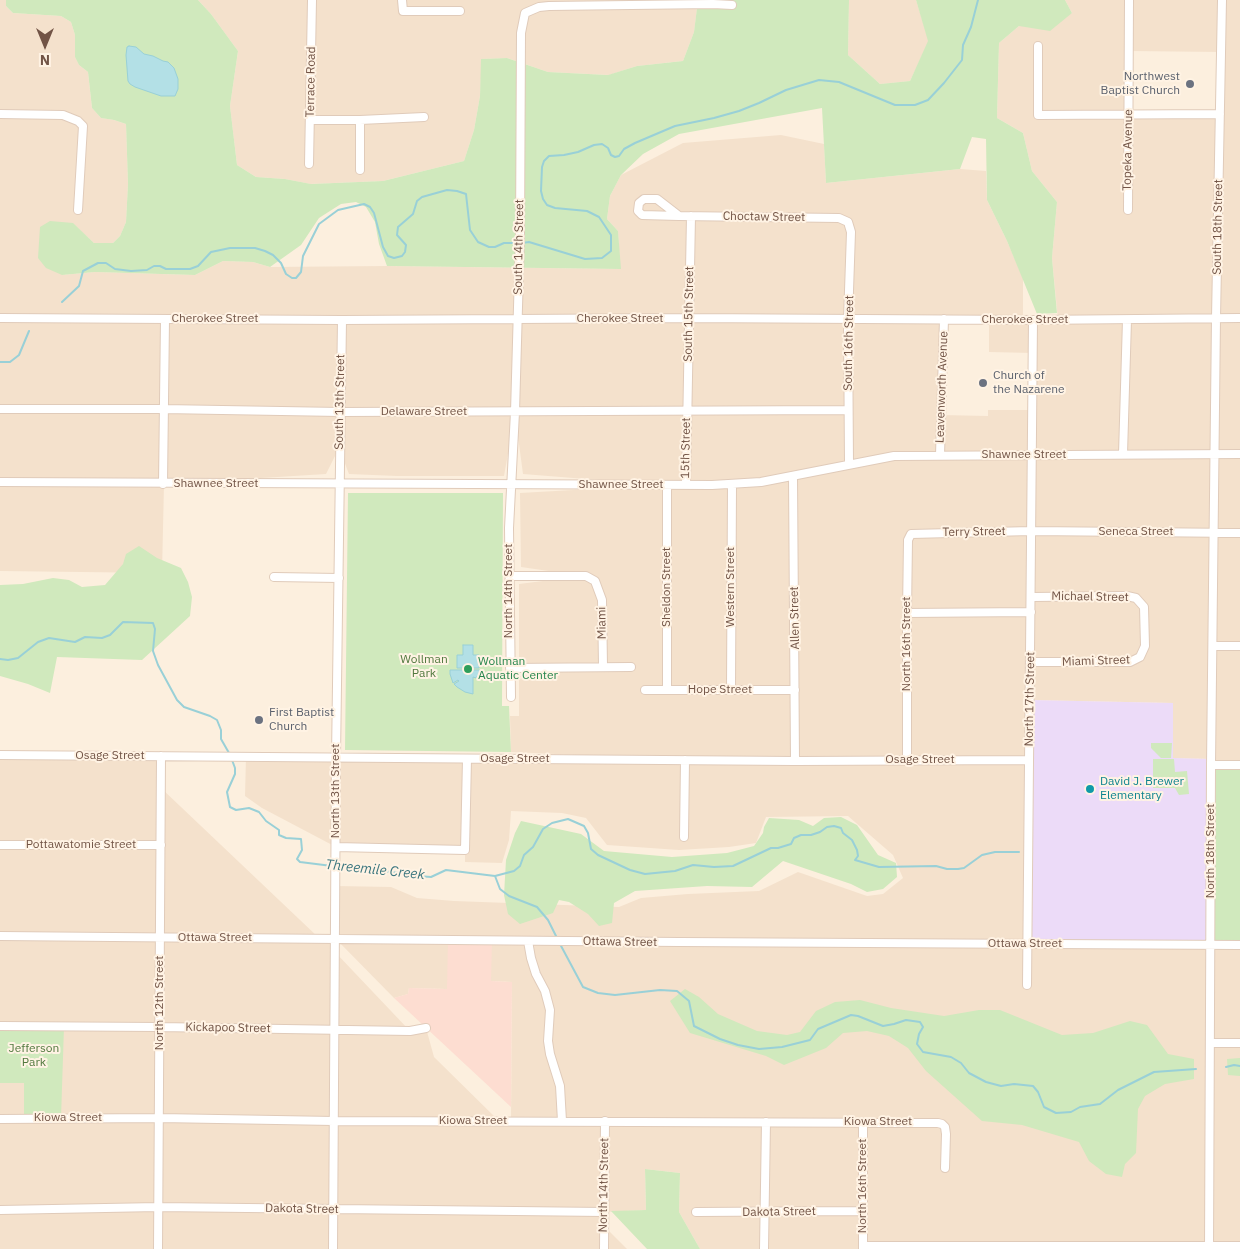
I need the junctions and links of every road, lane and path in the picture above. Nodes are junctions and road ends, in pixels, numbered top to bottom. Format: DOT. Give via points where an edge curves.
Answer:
graph roads {
  1 [pos="312,0"];
  2 [pos="402,0"];
  3 [pos="1129,0"];
  4 [pos="1222,0"];
  5 [pos="653,2"];
  6 [pos="732,5"];
  7 [pos="460,12"];
  8 [pos="1038,46"];
  9 [pos="0,114"];
  10 [pos="1129,114"];
  11 [pos="1220,114"];
  12 [pos="424,117"];
  13 [pos="310,120"];
  14 [pos="360,120"];
  15 [pos="309,164"];
  16 [pos="360,170"];
  17 [pos="78,210"];
  18 [pos="1128,210"];
  19 [pos="679,216"];
  20 [pos="691,216"];
  21 [pos="848,222"];
  22 [pos="0,318"];
  23 [pos="689,318"];
  24 [pos="1216,318"];
  25 [pos="1240,318"];
  26 [pos="165,319"];
  27 [pos="944,319"];
  28 [pos="342,320"];
  29 [pos="517,320"];
  30 [pos="848,320"];
  31 [pos="1033,320"];
  32 [pos="1127,320"];
  33 [pos="0,409"];
  34 [pos="163,409"];
  35 [pos="848,410"];
  36 [pos="340,412"];
  37 [pos="515,412"];
  38 [pos="687,412"];
  39 [pos="1123,454"];
  40 [pos="1215,454"];
  41 [pos="1240,454"];
  42 [pos="940,455"];
  43 [pos="1031,455"];
  44 [pos="849,464"];
  45 [pos="793,476"];
  46 [pos="0,482"];
  47 [pos="163,484"];
  48 [pos="339,484"];
  49 [pos="512,485"];
  50 [pos="667,485"];
  51 [pos="686,485"];
  52 [pos="732,485"];
  53 [pos="1031,531"];
  54 [pos="1214,532"];
  55 [pos="916,533"];
  56 [pos="1240,533"];
  57 [pos="510,576"];
  58 [pos="274,577"];
  59 [pos="339,578"];
  60 [pos="1032,597"];
  61 [pos="1031,612"];
  62 [pos="907,613"];
  63 [pos="1145,638"];
  64 [pos="1214,646"];
  65 [pos="1240,646"];
  66 [pos="1031,662"];
  67 [pos="604,666"];
  68 [pos="631,667"];
  69 [pos="510,668"];
  70 [pos="645,690"];
  71 [pos="666,690"];
  72 [pos="730,690"];
  73 [pos="795,690"];
  74 [pos="511,697"];
  75 [pos="0,755"];
  76 [pos="161,756"];
  77 [pos="336,757"];
  78 [pos="467,759"];
  79 [pos="685,760"];
  80 [pos="907,760"];
  81 [pos="1029,760"];
  82 [pos="795,761"];
  83 [pos="1211,766"];
  84 [pos="1240,766"];
  85 [pos="684,837"];
  86 [pos="0,845"];
  87 [pos="161,845"];
  88 [pos="336,847"];
  89 [pos="0,936"];
  90 [pos="160,937"];
  91 [pos="335,938"];
  92 [pos="528,941"];
  93 [pos="1028,943"];
  94 [pos="1212,945"];
  95 [pos="1240,945"];
  96 [pos="1027,985"];
  97 [pos="0,1026"];
  98 [pos="160,1027"];
  99 [pos="426,1028"];
  100 [pos="335,1030"];
  101 [pos="1211,1043"];
  102 [pos="1240,1043"];
  103 [pos="160,1118"];
  104 [pos="0,1119"];
  105 [pos="334,1121"];
  106 [pos="562,1121"];
  107 [pos="605,1121"];
  108 [pos="766,1122"];
  109 [pos="863,1122"];
  110 [pos="945,1168"];
  111 [pos="158,1208"];
  112 [pos="0,1210"];
  113 [pos="333,1210"];
  114 [pos="863,1211"];
  115 [pos="604,1212"];
  116 [pos="696,1212"];
  117 [pos="766,1212"];
  118 [pos="1240,1246"];
  119 [pos="1017,1247"];
  120 [pos="1208,1247"];
  121 [pos="863,1248"];
  122 [pos="158,1249"];
  123 [pos="333,1249"];
  124 [pos="604,1249"];
  125 [pos="764,1249"];
  1 -- 13 [label="street, Terrace Road"];
  2 -- 7 [label="street" via="403,11"];
  3 -- 10 [label="street, Topeka Avenue"];
  4 -- 11 [label="street, South 18th Street"];
  5 -- 6 [label="street"];
  5 -- 29 [label="street, South 14th Street" via="549,6 525,13 521,33"];
  8 -- 10 [label="street" via="1038,115"];
  9 -- 17 [label="street" via="55,114 78,120 83,126"];
  10 -- 11 [label="street"];
  10 -- 18 [label="street, Topeka Avenue"];
  11 -- 24 [label="street, South 18th Street"];
  12 -- 14 [label="street"];
  13 -- 14 [label="street"];
  13 -- 15 [label="street, Terrace Road"];
  14 -- 16 [label="street"];
  19 -- 19 [label="street, Choctaw Street" via="657,199 644,199 639,203 638,211 646,216"];
  19 -- 20 [label="street, Choctaw Street"];
  20 -- 21 [label="street, Choctaw Street" via="839,218"];
  20 -- 23 [label="street, South 15th Street"];
  21 -- 30 [label="street, South 16th Street" via="852,232"];
  22 -- 26 [label="street, Cherokee Street"];
  23 -- 29 [label="street, Cherokee Street"];
  23 -- 30 [label="street, Cherokee Street"];
  23 -- 38 [label="street, South 15th Street"];
  24 -- 25 [label="street, Cherokee Street"];
  24 -- 32 [label="street, Cherokee Street"];
  24 -- 40 [label="street, South 18th Street"];
  26 -- 28 [label="street, Cherokee Street"];
  26 -- 34 [label="street"];
  27 -- 30 [label="street, Cherokee Street"];
  27 -- 31 [label="street, Cherokee Street"];
  27 -- 42 [label="street, Leavenworth Avenue"];
  28 -- 29 [label="street, Cherokee Street"];
  28 -- 36 [label="street, South 13th Street"];
  29 -- 37 [label="street, South 14th Street"];
  30 -- 35 [label="street, South 16th Street"];
  31 -- 32 [label="street, Cherokee Street"];
  31 -- 43 [label="street, North 17th Street"];
  32 -- 39 [label="street"];
  33 -- 34 [label="street, Delaware Street"];
  34 -- 36 [label="street, Delaware Street"];
  34 -- 47 [label="street"];
  35 -- 38 [label="street, Delaware Street"];
  35 -- 44 [label="street, South 16th Street"];
  36 -- 37 [label="street, Delaware Street"];
  36 -- 48 [label="street, South 13th Street"];
  37 -- 38 [label="street, Delaware Street"];
  37 -- 49 [label="street, South 14th Street"];
  38 -- 51 [label="street, 15th Street"];
  39 -- 40 [label="street, Shawnee Street"];
  39 -- 43 [label="street, Shawnee Street"];
  40 -- 41 [label="street, Shawnee Street"];
  40 -- 54 [label="street, North 18th Street"];
  42 -- 43 [label="street, Shawnee Street"];
  42 -- 44 [label="street, Shawnee Street" via="894,456"];
  43 -- 53 [label="street, North 17th Street"];
  44 -- 45 [label="street, Shawnee Street"];
  45 -- 52 [label="street, Shawnee Street"];
  45 -- 73 [label="street, Allen Street"];
  46 -- 47 [label="street, Shawnee Street"];
  47 -- 48 [label="street, Shawnee Street"];
  48 -- 49 [label="street, Shawnee Street"];
  48 -- 59 [label="street, North 13th Street"];
  49 -- 50 [label="street, Shawnee Street"];
  49 -- 57 [label="street, North 14th Street"];
  50 -- 51 [label="street, Shawnee Street"];
  50 -- 71 [label="street, Sheldon Street"];
  51 -- 52 [label="street, Shawnee Street"];
  52 -- 72 [label="street, Western Street"];
  53 -- 54 [label="street, Seneca Street"];
  53 -- 55 [label="street, Terry Street"];
  53 -- 60 [label="street, North 17th Street"];
  54 -- 56 [label="street, Seneca Street"];
  54 -- 64 [label="street, North 18th Street"];
  55 -- 62 [label="street, North 16th Street" via="910,534 908,540"];
  57 -- 67 [label="street, Miami" via="586,576 595,581 602,600"];
  57 -- 69 [label="street, North 14th Street"];
  58 -- 59 [label="street"];
  59 -- 77 [label="street, North 13th Street"];
  60 -- 61 [label="street, North 17th Street"];
  60 -- 63 [label="street, Michael Street" via="1136,598 1144,607"];
  61 -- 62 [label="street"];
  61 -- 66 [label="street, North 17th Street"];
  62 -- 80 [label="street, North 16th Street"];
  63 -- 66 [label="street, Miami Street" via="1143,652 1130,662"];
  64 -- 65 [label="street"];
  64 -- 83 [label="street, North 18th Street"];
  66 -- 81 [label="street, North 17th Street"];
  67 -- 68 [label="street"];
  67 -- 69 [label="street"];
  69 -- 74 [label="street, North 14th Street"];
  70 -- 71 [label="street, Hope Street"];
  71 -- 72 [label="street, Hope Street"];
  72 -- 73 [label="street, Hope Street"];
  73 -- 82 [label="street, Allen Street"];
  75 -- 76 [label="street, Osage Street"];
  76 -- 77 [label="street, Osage Street"];
  76 -- 87 [label="street, North 12th Street"];
  77 -- 78 [label="street, Osage Street"];
  77 -- 88 [label="street, North 13th Street"];
  78 -- 79 [label="street, Osage Street"];
  78 -- 88 [label="street" via="465,850"];
  79 -- 82 [label="street, Osage Street"];
  79 -- 85 [label="street"];
  80 -- 81 [label="street, Osage Street"];
  80 -- 82 [label="street, Osage Street"];
  81 -- 93 [label="street, North 17th Street"];
  83 -- 84 [label="street"];
  83 -- 94 [label="street, North 18th Street"];
  86 -- 87 [label="street, Pottawatomie Street"];
  87 -- 90 [label="street, North 12th Street"];
  88 -- 91 [label="street, North 13th Street"];
  89 -- 90 [label="street, Ottawa Street"];
  90 -- 91 [label="street, Ottawa Street"];
  90 -- 98 [label="street, North 12th Street"];
  91 -- 92 [label="street, Ottawa Street"];
  91 -- 100 [label="street, North 13th Street"];
  92 -- 93 [label="street, Ottawa Street"];
  92 -- 106 [label="street" via="550,1010 548,1041 560,1086"];
  93 -- 94 [label="street, Ottawa Street"];
  93 -- 96 [label="street, North 17th Street"];
  94 -- 95 [label="street, Ottawa Street"];
  94 -- 101 [label="street, North 18th Street"];
  97 -- 98 [label="street, Kickapoo Street"];
  98 -- 100 [label="street, Kickapoo Street"];
  98 -- 103 [label="street, North 12th Street"];
  99 -- 100 [label="street, Kickapoo Street" via="410,1031"];
  100 -- 105 [label="street, North 13th Street"];
  101 -- 102 [label="street"];
  101 -- 120 [label="street, North 18th Street"];
  103 -- 104 [label="street, Kiowa Street"];
  103 -- 105 [label="street, Kiowa Street"];
  103 -- 111 [label="street, North 12th Street"];
  105 -- 106 [label="street, Kiowa Street"];
  105 -- 113 [label="street, North 13th Street"];
  106 -- 107 [label="street, Kiowa Street"];
  107 -- 108 [label="street, Kiowa Street"];
  107 -- 115 [label="street, North 14th Street"];
  108 -- 109 [label="street, Kiowa Street"];
  108 -- 117 [label="street"];
  109 -- 110 [label="street, Kiowa Street" via="942,1124 945,1128"];
  109 -- 114 [label="street, North 16th Street"];
  111 -- 112 [label="street, Dakota Street"];
  111 -- 113 [label="street, Dakota Street"];
  111 -- 122 [label="street, North 12th Street"];
  113 -- 115 [label="street, Dakota Street"];
  113 -- 123 [label="street, North 13th Street"];
  114 -- 117 [label="street, Dakota Street"];
  114 -- 121 [label="street, North 16th Street"];
  115 -- 124 [label="street, North 14th Street"];
  116 -- 117 [label="street, Dakota Street"];
  117 -- 125 [label="street"];
  118 -- 120 [label="street"];
  119 -- 120 [label="street"];
  119 -- 121 [label="street"];
}
